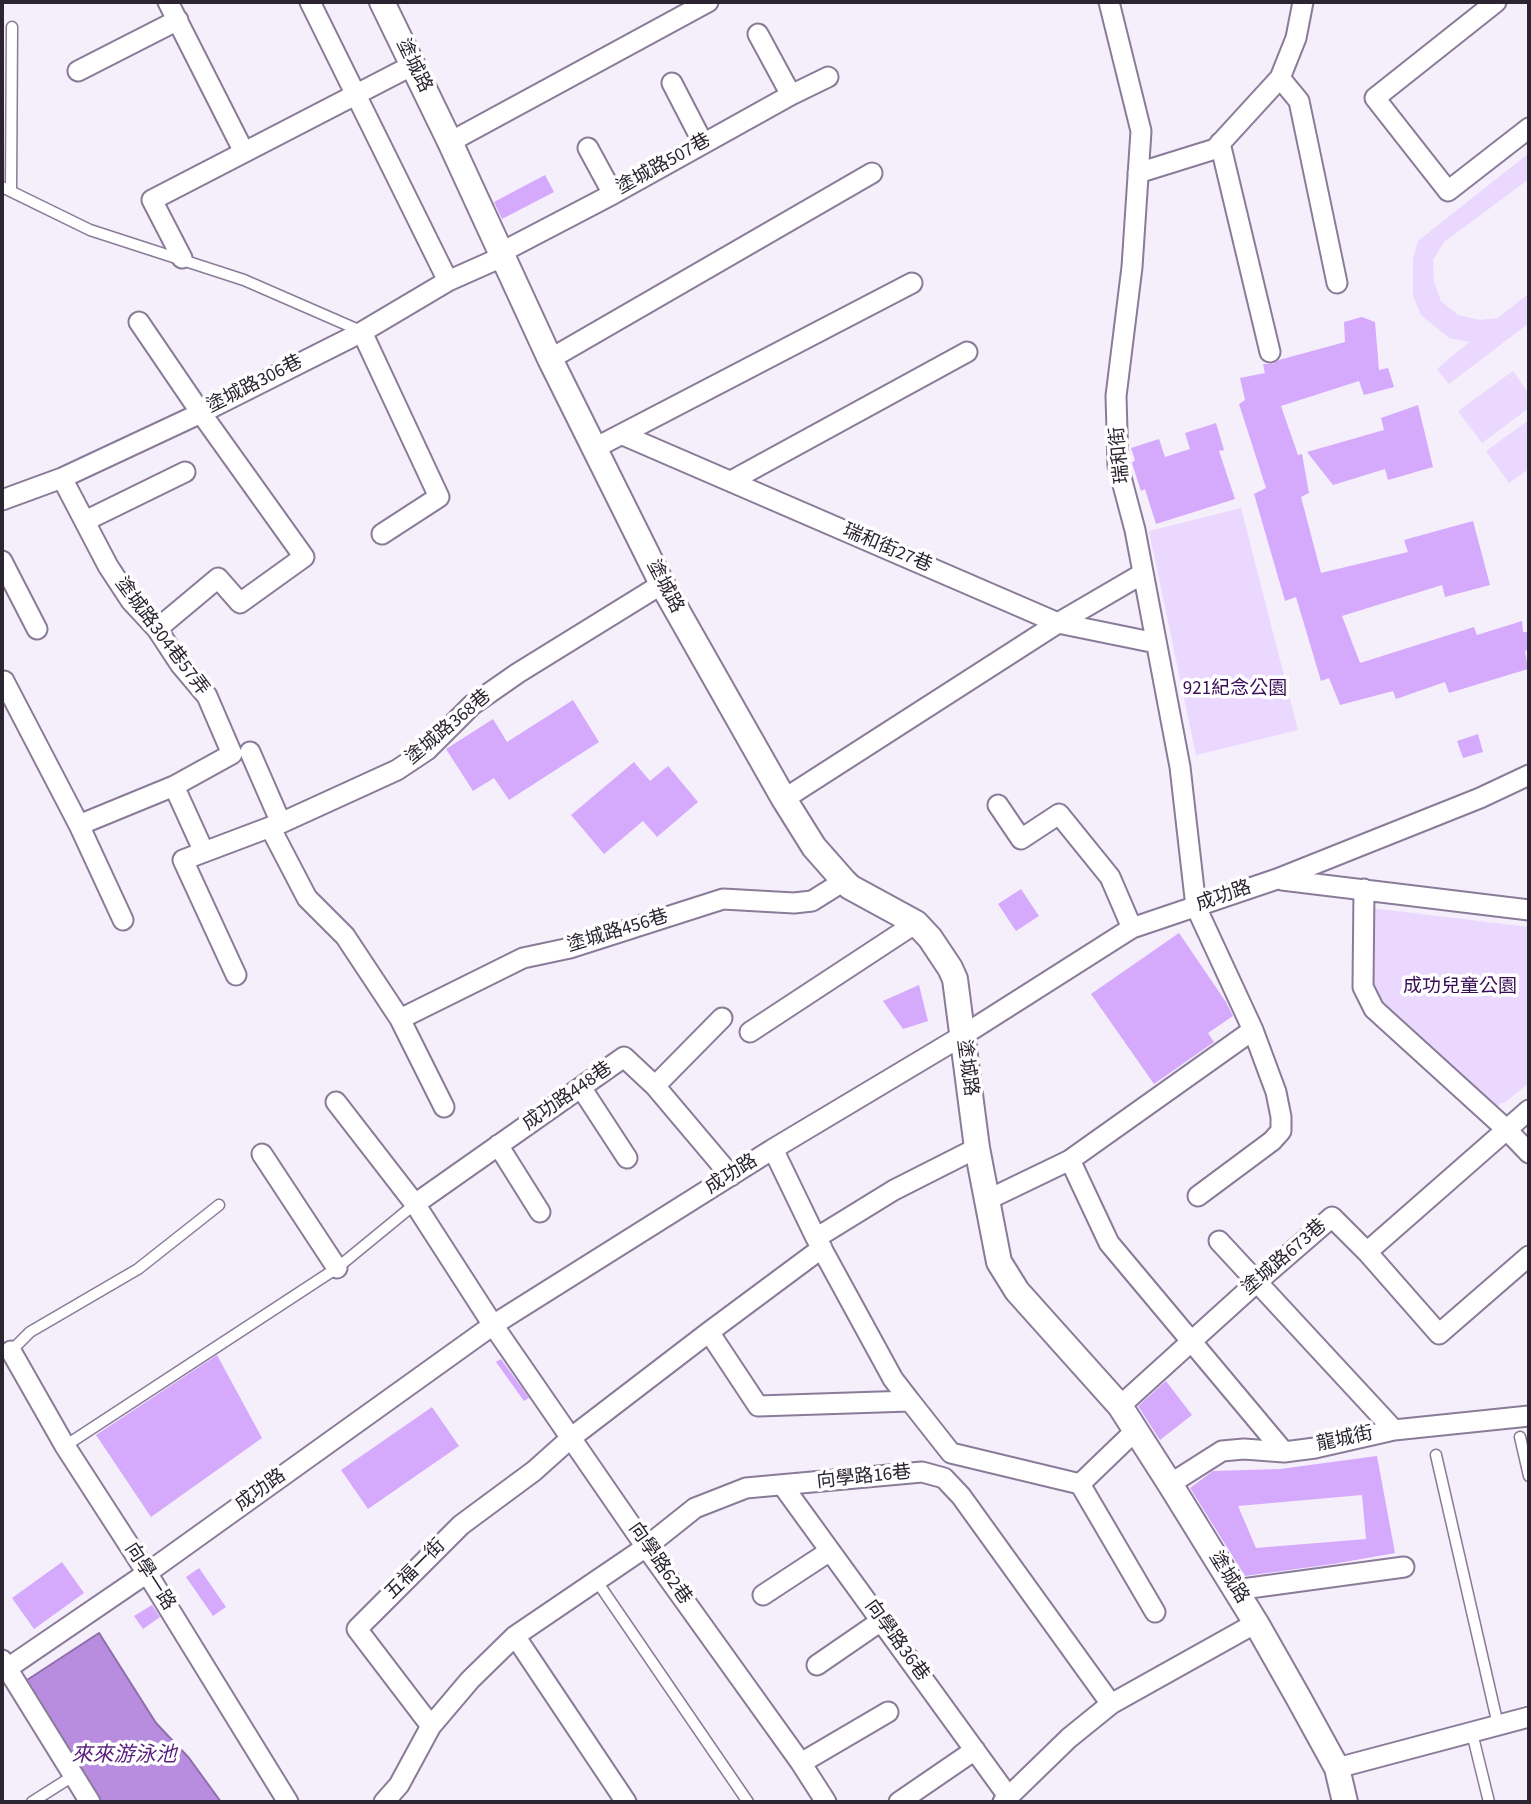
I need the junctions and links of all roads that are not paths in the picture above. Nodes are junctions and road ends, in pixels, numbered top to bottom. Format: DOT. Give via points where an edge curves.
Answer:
graph roads {
  1 [pos="168,2"];
  2 [pos="310,2"];
  3 [pos="382,2"];
  4 [pos="708,2"];
  5 [pos="1109,2"];
  6 [pos="1303,2"];
  7 [pos="1496,2"];
  8 [pos="178,20"];
  9 [pos="12,27"];
  10 [pos="758,34"];
  11 [pos="413,65"];
  12 [pos="78,71"];
  13 [pos="828,77"];
  14 [pos="1280,78"];
  15 [pos="673,83"];
  16 [pos="356,95"];
  17 [pos="791,95"];
  18 [pos="1529,128"];
  19 [pos="450,142"];
  20 [pos="1220,143"];
  21 [pos="703,144"];
  22 [pos="588,148"];
  23 [pos="244,152"];
  24 [pos="872,173"];
  25 [pos="1138,173"];
  26 [pos="6,189"];
  27 [pos="613,194"];
  28 [pos="501,255"];
  29 [pos="181,258"];
  30 [pos="448,281"];
  31 [pos="912,283"];
  32 [pos="1337,283"];
  33 [pos="139,322"];
  34 [pos="362,332"];
  35 [pos="967,352"];
  36 [pos="1270,352"];
  37 [pos="551,359"];
  38 [pos="201,413"];
  39 [pos="624,435"];
  40 [pos="595,448"];
  41 [pos="185,472"];
  42 [pos="62,478"];
  43 [pos="731,481"];
  44 [pos="2,500"];
  45 [pos="85,521"];
  46 [pos="382,534"];
  47 [pos="2,561"];
  48 [pos="1142,574"];
  49 [pos="662,584"];
  50 [pos="1058,623"];
  51 [pos="37,629"];
  52 [pos="157,629"];
  53 [pos="1156,643"];
  54 [pos="2,683"];
  55 [pos="250,752"];
  56 [pos="1529,775"];
  57 [pos="174,786"];
  58 [pos="783,799"];
  59 [pos="998,805"];
  60 [pos="79,825"];
  61 [pos="275,825"];
  62 [pos="204,852"];
  63 [pos="1277,879"];
  64 [pos="844,881"];
  65 [pos="1364,889"];
  66 [pos="1196,907"];
  67 [pos="1529,910"];
  68 [pos="123,920"];
  69 [pos="916,923"];
  70 [pos="1132,928"];
  71 [pos="236,975"];
  72 [pos="722,1018"];
  73 [pos="400,1019"];
  74 [pos="1253,1030"];
  75 [pos="750,1032"];
  76 [pos="962,1036"];
  77 [pos="654,1086"];
  78 [pos="582,1088"];
  79 [pos="336,1102"];
  80 [pos="444,1107"];
  81 [pos="1529,1110"];
  82 [pos="1506,1129"];
  83 [pos="498,1145"];
  84 [pos="977,1147"];
  85 [pos="774,1149"];
  86 [pos="1529,1153"];
  87 [pos="262,1154"];
  88 [pos="627,1158"];
  89 [pos="1070,1160"];
  90 [pos="731,1176"];
  91 [pos="1198,1196"];
  92 [pos="987,1200"];
  93 [pos="415,1204"];
  94 [pos="219,1205"];
  95 [pos="540,1212"];
  96 [pos="1219,1241"];
  97 [pos="819,1243"];
  98 [pos="1367,1252"];
  99 [pos="1529,1256"];
  100 [pos="337,1268"];
  101 [pos="1257,1282"];
  102 [pos="494,1325"];
  103 [pos="709,1332"];
  104 [pos="1192,1342"];
  105 [pos="11,1351"];
  106 [pos="910,1401"];
  107 [pos="1120,1406"];
  108 [pos="1529,1416"];
  109 [pos="1394,1430"];
  110 [pos="1135,1431"];
  111 [pos="572,1437"];
  112 [pos="1520,1437"];
  113 [pos="65,1446"];
  114 [pos="1284,1452"];
  115 [pos="1436,1455"];
  116 [pos="1529,1476"];
  117 [pos="1080,1484"];
  118 [pos="1170,1484"];
  119 [pos="783,1486"];
  120 [pos="646,1547"];
  121 [pos="830,1551"];
  122 [pos="1404,1567"];
  123 [pos="147,1573"];
  124 [pos="596,1580"];
  125 [pos="1235,1590"];
  126 [pos="763,1595"];
  127 [pos="1154,1612"];
  128 [pos="881,1621"];
  129 [pos="1256,1623"];
  130 [pos="515,1636"];
  131 [pos="817,1665"];
  132 [pos="4,1667"];
  133 [pos="1111,1704"];
  134 [pos="888,1712"];
  135 [pos="1529,1717"];
  136 [pos="431,1726"];
  137 [pos="1498,1726"];
  138 [pos="1472,1732"];
  139 [pos="975,1750"];
  140 [pos="801,1763"];
  141 [pos="1336,1768"];
  142 [pos="73,1776"];
  143 [pos="1006,1799"];
  144 [pos="32,1802"];
  145 [pos="90,1802"];
  146 [pos="288,1802"];
  147 [pos="384,1802"];
  148 [pos="626,1802"];
  149 [pos="748,1802"];
  150 [pos="826,1802"];
  151 [pos="899,1802"];
  152 [pos="1345,1802"];
  153 [pos="1489,1802"];
  1 -- 8 [label="street"];
  2 -- 16 [label="street"];
  3 -- 11 [label="street, 塗城路"];
  4 -- 19 [label="street"];
  5 -- 25 [label="street, 瑞和街" via="1141,131"];
  6 -- 14 [label="street" via="1296,38"];
  7 -- 18 [label="street" via="1375,98 1448,191"];
  8 -- 12 [label="street"];
  8 -- 23 [label="street"];
  9 -- 26 [label="lane"];
  10 -- 17 [label="street"];
  11 -- 16 [label="street"];
  11 -- 19 [label="street, 塗城路"];
  13 -- 17 [label="street, 塗城路507巷"];
  14 -- 20 [label="street"];
  14 -- 32 [label="street" via="1298,101"];
  15 -- 21 [label="street"];
  16 -- 23 [label="street"];
  16 -- 30 [label="street"];
  17 -- 21 [label="street, 塗城路507巷"];
  19 -- 28 [label="street, 塗城路"];
  20 -- 25 [label="street" via="1214,149"];
  20 -- 36 [label="street"];
  21 -- 27 [label="street, 塗城路507巷"];
  22 -- 27 [label="street"];
  23 -- 29 [label="street" via="152,200"];
  24 -- 37 [label="street"];
  25 -- 48 [label="street, 瑞和街" via="1116,396 1118,466"];
  26 -- 29 [label="lane" via="90,230"];
  27 -- 28 [label="street, 塗城路507巷"];
  28 -- 30 [label="street, 塗城路306巷"];
  28 -- 37 [label="street, 塗城路"];
  29 -- 34 [label="lane" via="244,279"];
  30 -- 34 [label="street, 塗城路306巷"];
  31 -- 39 [label="street"];
  33 -- 38 [label="street"];
  34 -- 38 [label="street, 塗城路306巷"];
  34 -- 46 [label="street" via="439,497"];
  35 -- 43 [label="street"];
  37 -- 40 [label="street, 塗城路"];
  38 -- 42 [label="street, 塗城路306巷"];
  38 -- 52 [label="street" via="304,557 240,603 218,578"];
  39 -- 40 [label="street"];
  39 -- 43 [label="street, 瑞和街27巷"];
  40 -- 49 [label="street, 塗城路"];
  41 -- 45 [label="street"];
  42 -- 44 [label="street, 塗城路306巷"];
  42 -- 45 [label="street, 塗城路304巷57弄"];
  43 -- 50 [label="street, 瑞和街27巷"];
  45 -- 52 [label="street, 塗城路304巷57弄" via="131,601"];
  47 -- 51 [label="street"];
  48 -- 50 [label="street"];
  48 -- 53 [label="street, 瑞和街"];
  49 -- 58 [label="street, 塗城路"];
  49 -- 61 [label="street, 塗城路368巷" via="472,705 427,750 397,770"];
  50 -- 53 [label="street, 瑞和街27巷"];
  50 -- 58 [label="street"];
  52 -- 57 [label="street, 塗城路304巷57弄" via="207,696 232,754"];
  53 -- 66 [label="street, 瑞和街" via="1181,767"];
  54 -- 60 [label="street"];
  55 -- 61 [label="street"];
  56 -- 63 [label="street"];
  57 -- 60 [label="street, 塗城路304巷57弄"];
  57 -- 62 [label="street"];
  58 -- 64 [label="street, 塗城路" via="814,847"];
  59 -- 70 [label="street" via="1021,839 1059,814 1110,877"];
  60 -- 68 [label="street"];
  61 -- 62 [label="street, 塗城路368巷"];
  61 -- 73 [label="street" via="307,898 345,936"];
  62 -- 71 [label="street, 塗城路368巷" via="183,860"];
  63 -- 65 [label="street, 成功路"];
  63 -- 66 [label="street, 成功路"];
  64 -- 69 [label="street, 塗城路"];
  64 -- 73 [label="street, 塗城路456巷" via="812,901 723,900 523,958"];
  65 -- 67 [label="street, 成功路"];
  65 -- 82 [label="street" via="1363,987 1374,1009"];
  66 -- 70 [label="street, 成功路"];
  66 -- 74 [label="street, 瑞和街"];
  69 -- 75 [label="street"];
  69 -- 76 [label="street, 塗城路" via="944,957 955,979"];
  70 -- 76 [label="street, 成功路"];
  72 -- 77 [label="street"];
  73 -- 80 [label="street"];
  74 -- 89 [label="street"];
  74 -- 91 [label="street, 瑞和街" via="1276,1092 1281,1131"];
  76 -- 84 [label="street, 塗城路"];
  76 -- 85 [label="street, 成功路"];
  77 -- 78 [label="street, 成功路448巷" via="624,1057"];
  77 -- 90 [label="street, 成功路448巷"];
  78 -- 83 [label="street, 成功路448巷"];
  78 -- 88 [label="street"];
  79 -- 93 [label="street, 向學路62巷"];
  81 -- 82 [label="street"];
  82 -- 86 [label="street"];
  82 -- 98 [label="street"];
  83 -- 93 [label="street, 成功路448巷"];
  83 -- 95 [label="street"];
  84 -- 92 [label="street, 塗城路"];
  84 -- 97 [label="street" via="894,1190"];
  85 -- 90 [label="street, 成功路"];
  85 -- 97 [label="street"];
  87 -- 100 [label="street"];
  89 -- 92 [label="street"];
  89 -- 104 [label="street" via="1109,1243"];
  90 -- 102 [label="street, 成功路"];
  92 -- 107 [label="street, 塗城路" via="999,1262 1017,1291"];
  93 -- 100 [label="lane"];
  93 -- 102 [label="street, 向學路62巷"];
  94 -- 105 [label="lane" via="138,1269 30,1332"];
  96 -- 101 [label="street"];
  97 -- 103 [label="street"];
  97 -- 106 [label="street" via="893,1379"];
  98 -- 99 [label="street, 塗城路673巷" via="1439,1334"];
  98 -- 101 [label="street, 塗城路673巷" via="1332,1217"];
  100 -- 113 [label="lane"];
  101 -- 104 [label="street, 塗城路673巷"];
  101 -- 109 [label="street"];
  102 -- 111 [label="street, 向學路62巷"];
  102 -- 123 [label="street, 成功路"];
  103 -- 106 [label="street" via="758,1406"];
  103 -- 111 [label="street"];
  104 -- 107 [label="street, 塗城路673巷"];
  104 -- 114 [label="street"];
  105 -- 113 [label="street, 向學一路"];
  106 -- 117 [label="street" via="951,1453"];
  107 -- 110 [label="street, 塗城路"];
  108 -- 109 [label="street, 龍城街"];
  109 -- 114 [label="street, 龍城街"];
  110 -- 117 [label="street"];
  110 -- 118 [label="street, 塗城路"];
  111 -- 120 [label="street, 向學路62巷"];
  111 -- 136 [label="street, 五福一街" via="461,1525 357,1629"];
  112 -- 116 [label="lane"];
  113 -- 123 [label="street, 向學一路"];
  114 -- 118 [label="street, 龍城街" via="1222,1451"];
  115 -- 137 [label="lane"];
  117 -- 127 [label="street"];
  118 -- 125 [label="street, 塗城路"];
  119 -- 120 [label="street, 向學路16巷" via="746,1488 695,1508"];
  119 -- 121 [label="street, 向學路36巷"];
  119 -- 133 [label="street, 向學路16巷" via="922,1472 944,1478"];
  120 -- 124 [label="street, 向學路16巷"];
  120 -- 140 [label="street, 向學路62巷"];
  121 -- 126 [label="street"];
  121 -- 128 [label="street, 向學路36巷"];
  122 -- 125 [label="street"];
  123 -- 132 [label="street, 成功路"];
  123 -- 146 [label="street, 向學一路"];
  124 -- 130 [label="street, 向學路16巷"];
  124 -- 149 [label="lane"];
  125 -- 129 [label="street, 塗城路"];
  128 -- 131 [label="street"];
  128 -- 139 [label="street, 向學路36巷"];
  129 -- 133 [label="street"];
  129 -- 141 [label="street, 塗城路"];
  130 -- 136 [label="street, 向學路16巷"];
  130 -- 148 [label="street"];
  132 -- 142 [label="street"];
  133 -- 143 [label="street"];
  134 -- 140 [label="street"];
  135 -- 137 [label="street"];
  136 -- 147 [label="street, 向學路16巷" via="399,1785"];
  137 -- 138 [label="street"];
  138 -- 141 [label="street"];
  138 -- 153 [label="lane"];
  139 -- 143 [label="street, 向學路36巷"];
  139 -- 151 [label="street"];
  140 -- 150 [label="street, 向學路62巷"];
  141 -- 152 [label="street, 塗城路"];
  142 -- 144 [label="lane"];
  142 -- 145 [label="street"];
}
